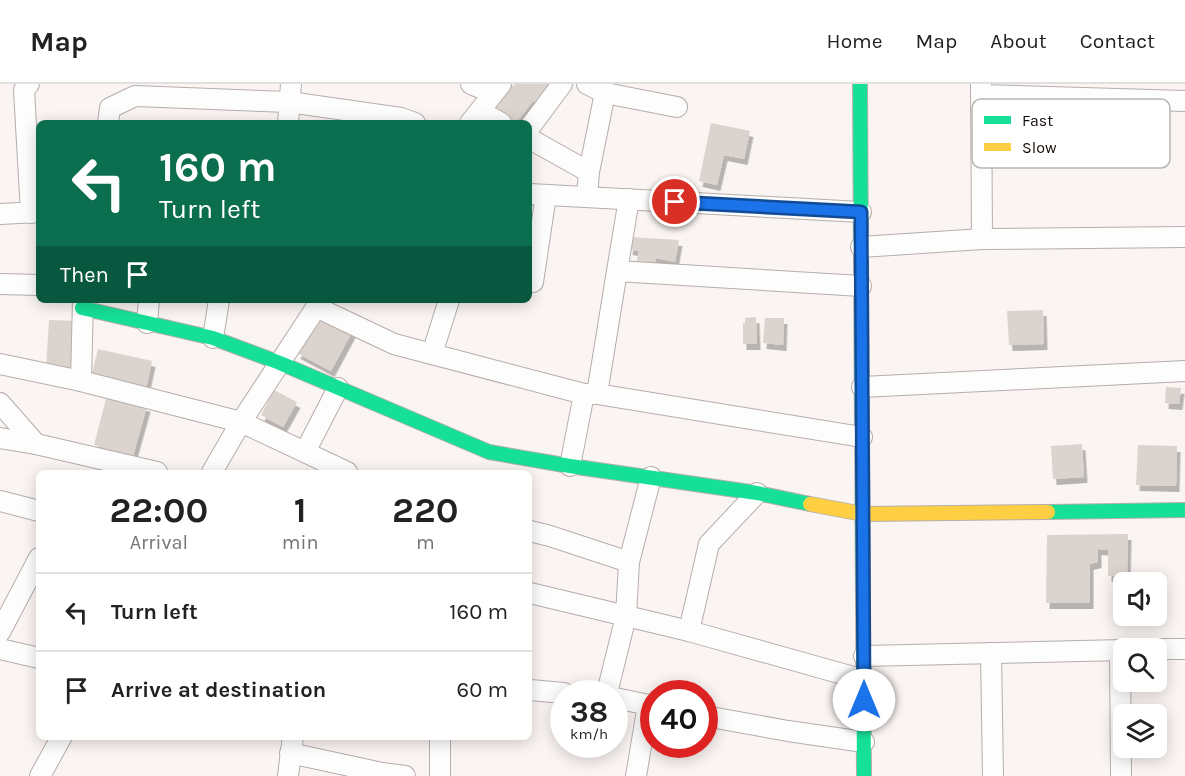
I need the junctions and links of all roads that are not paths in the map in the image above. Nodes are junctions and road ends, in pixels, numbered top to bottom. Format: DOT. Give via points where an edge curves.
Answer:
graph roads {
  1 [pos="29,84"];
  2 [pos="471,84"];
  3 [pos="562,84"];
  4 [pos="587,84"];
  5 [pos="860,84"];
  6 [pos="497,89"];
  7 [pos="981,90"];
  8 [pos="175,91"];
  9 [pos="231,92"];
  10 [pos="290,93"];
  11 [pos="606,93"];
  12 [pos="1165,99"];
  13 [pos="1170,99"];
  14 [pos="1185,100"];
  15 [pos="677,107"];
  16 [pos="475,117"];
  17 [pos="108,120"];
  18 [pos="288,120"];
  19 [pos="407,120"];
  20 [pos="532,125"];
  21 [pos="532,140"];
  22 [pos="982,168"];
  23 [pos="589,172"];
  24 [pos="538,195"];
  25 [pos="587,196"];
  26 [pos="629,199"];
  27 [pos="861,212"];
  28 [pos="35,213"];
  29 [pos="0,214"];
  30 [pos="1185,237"];
  31 [pos="982,238"];
  32 [pos="861,247"];
  33 [pos="617,271"];
  34 [pos="533,282"];
  35 [pos="0,284"];
  36 [pos="36,285"];
  37 [pos="861,286"];
  38 [pos="149,303"];
  39 [pos="219,303"];
  40 [pos="448,303"];
  41 [pos="82,304"];
  42 [pos="318,304"];
  43 [pos="147,323"];
  44 [pos="213,338"];
  45 [pos="432,354"];
  46 [pos="280,363"];
  47 [pos="0,364"];
  48 [pos="1185,371"];
  49 [pos="81,381"];
  50 [pos="862,387"];
  51 [pos="338,388"];
  52 [pos="591,394"];
  53 [pos="0,403"];
  54 [pos="241,422"];
  55 [pos="862,437"];
  56 [pos="0,438"];
  57 [pos="36,444"];
  58 [pos="305,452"];
  59 [pos="570,466"];
  60 [pos="148,470"];
  61 [pos="213,470"];
  62 [pos="343,470"];
  63 [pos="651,477"];
  64 [pos="757,493"];
  65 [pos="0,501"];
  66 [pos="36,510"];
  67 [pos="1185,510"];
  68 [pos="863,514"];
  69 [pos="532,532"];
  70 [pos="629,562"];
  71 [pos="36,564"];
  72 [pos="532,593"];
  73 [pos="626,616"];
  74 [pos="0,632"];
  75 [pos="689,632"];
  76 [pos="0,649"];
  77 [pos="1167,649"];
  78 [pos="1185,649"];
  79 [pos="1113,650"];
  80 [pos="991,653"];
  81 [pos="864,656"];
  82 [pos="36,657"];
  83 [pos="611,680"];
  84 [pos="864,680"];
  85 [pos="532,690"];
  86 [pos="550,692"];
  87 [pos="1122,692"];
  88 [pos="718,718"];
  89 [pos="60,740"];
  90 [pos="440,740"];
  91 [pos="864,742"];
  92 [pos="292,745"];
  93 [pos="640,757"];
  94 [pos="368,773"];
  95 [pos="40,776"];
  96 [pos="288,776"];
  97 [pos="405,776"];
  98 [pos="440,776"];
  99 [pos="636,776"];
  100 [pos="864,776"];
  101 [pos="993,776"];
  102 [pos="1121,776"];
  1 -- 28 [label="street" via="24,90"];
  2 -- 6 [label="street"];
  3 -- 20 [label="street"];
  4 -- 11 [label="street"];
  5 -- 27 [label="street"];
  6 -- 16 [label="street"];
  7 -- 12 [label="street"];
  8 -- 9 [label="street"];
  8 -- 17 [label="street" via="135,96 110,108"];
  9 -- 10 [label="street"];
  10 -- 18 [label="street"];
  10 -- 19 [label="street"];
  11 -- 15 [label="street"];
  11 -- 23 [label="street"];
  13 -- 14 [label="street"];
  21 -- 23 [label="street"];
  22 -- 31 [label="street"];
  23 -- 25 [label="street"];
  24 -- 25 [label="street"];
  24 -- 34 [label="street"];
  25 -- 26 [label="street"];
  26 -- 27 [label="street"];
  26 -- 33 [label="street"];
  27 -- 32 [label="street"];
  28 -- 29 [label="street"];
  30 -- 31 [label="street"];
  31 -- 32 [label="street"];
  32 -- 37 [label="street"];
  33 -- 37 [label="street"];
  33 -- 52 [label="street"];
  35 -- 36 [label="street"];
  37 -- 50 [label="street"];
  38 -- 43 [label="street"];
  39 -- 44 [label="street"];
  40 -- 45 [label="street"];
  41 -- 43 [label="street"];
  41 -- 49 [label="street"];
  42 -- 45 [label="street" via="393,344"];
  42 -- 46 [label="street"];
  43 -- 44 [label="street"];
  44 -- 46 [label="street"];
  45 -- 52 [label="street"];
  46 -- 51 [label="street"];
  46 -- 54 [label="street"];
  47 -- 49 [label="street"];
  48 -- 50 [label="street"];
  49 -- 54 [label="street"];
  50 -- 55 [label="street"];
  51 -- 58 [label="street"];
  51 -- 59 [label="street" via="489,452"];
  52 -- 55 [label="street"];
  52 -- 59 [label="street"];
  53 -- 57 [label="street"];
  54 -- 58 [label="street"];
  54 -- 61 [label="street"];
  55 -- 68 [label="street"];
  56 -- 57 [label="street"];
  57 -- 60 [label="street"];
  58 -- 62 [label="street"];
  59 -- 63 [label="street"];
  63 -- 64 [label="street"];
  63 -- 70 [label="street"];
  64 -- 68 [label="street"];
  64 -- 75 [label="street" via="708,544"];
  65 -- 66 [label="street"];
  67 -- 68 [label="street"];
  68 -- 81 [label="street"];
  69 -- 70 [label="street"];
  70 -- 73 [label="street"];
  71 -- 74 [label="street"];
  72 -- 73 [label="street"];
  73 -- 75 [label="street"];
  73 -- 83 [label="street"];
  75 -- 84 [label="street"];
  76 -- 82 [label="street"];
  77 -- 78 [label="street"];
  79 -- 80 [label="street"];
  80 -- 81 [label="street"];
  80 -- 101 [label="street"];
  81 -- 84 [label="street"];
  84 -- 91 [label="street"];
  85 -- 86 [label="street"];
  87 -- 102 [label="street"];
  88 -- 91 [label="street"];
  89 -- 95 [label="street"];
  90 -- 98 [label="street"];
  91 -- 100 [label="street"];
  92 -- 94 [label="street"];
  92 -- 96 [label="street"];
  93 -- 99 [label="street"];
  94 -- 97 [label="street"];
}
